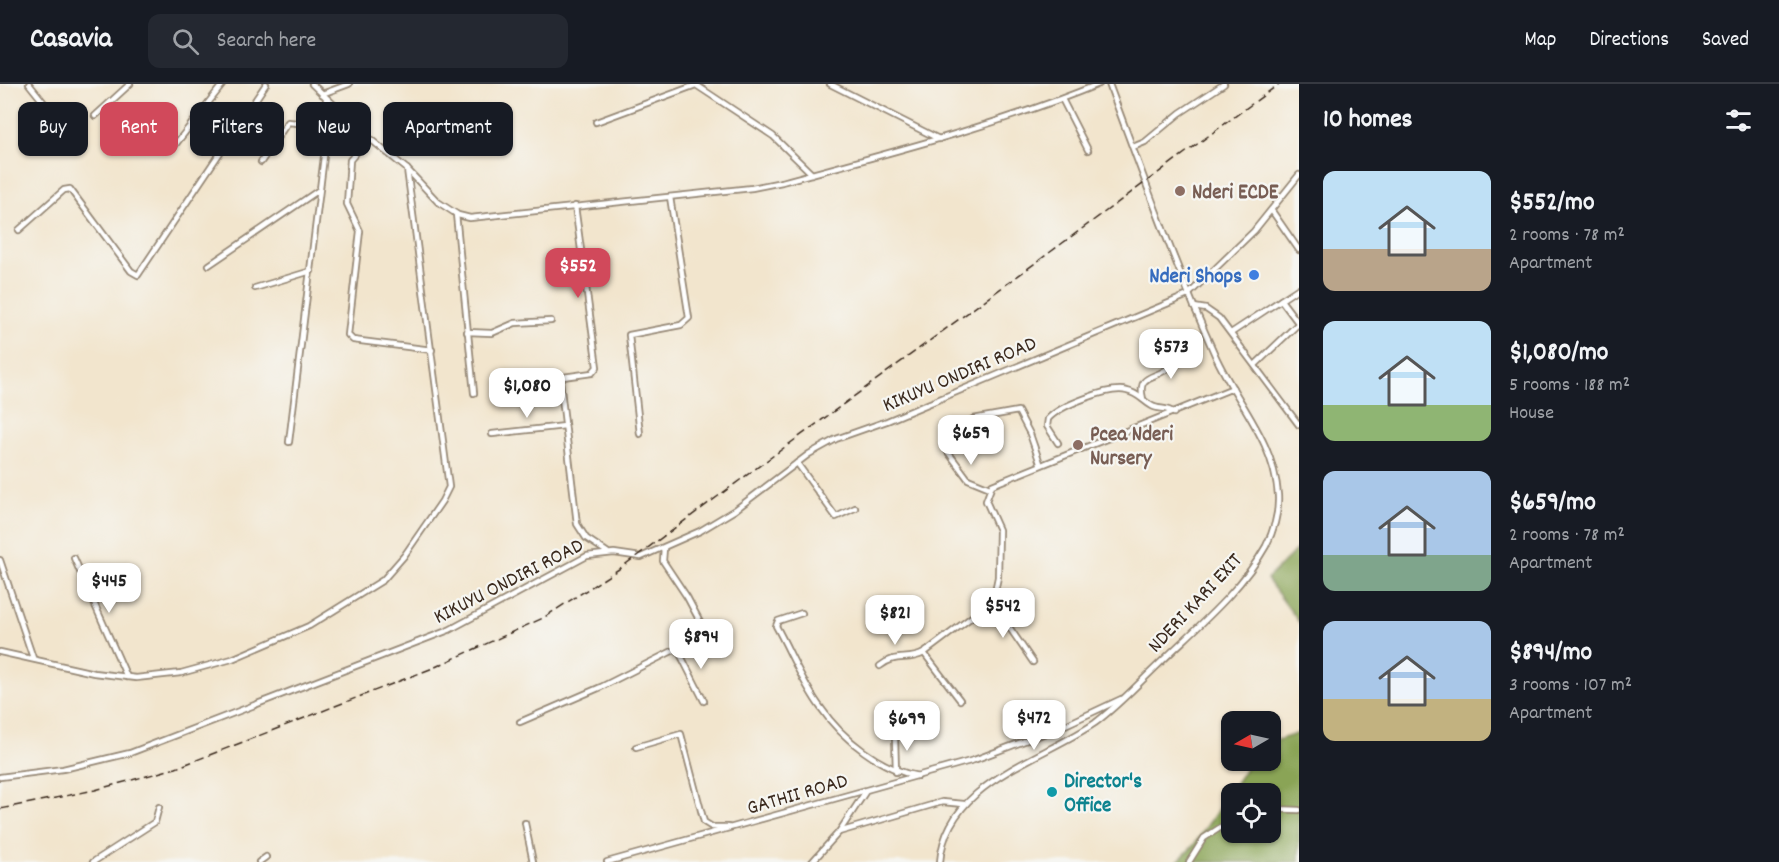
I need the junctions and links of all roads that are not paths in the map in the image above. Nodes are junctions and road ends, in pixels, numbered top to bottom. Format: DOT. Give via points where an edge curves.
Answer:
graph roads {
  1 [pos="29,84"];
  2 [pos="130,84"];
  3 [pos="223,84"];
  4 [pos="266,84"];
  5 [pos="312,84"];
  6 [pos="349,84"];
  7 [pos="830,84"];
  8 [pos="1099,84"];
  9 [pos="1109,84"];
  10 [pos="1224,84"];
  11 [pos="324,96"];
  12 [pos="1062,99"];
  13 [pos="43,102"];
  14 [pos="324,102"];
  15 [pos="330,102"];
  16 [pos="95,116"];
  17 [pos="596,122"];
  18 [pos="296,123"];
  19 [pos="939,139"];
  20 [pos="371,140"];
  21 [pos="178,141"];
  22 [pos="1132,147"];
  23 [pos="1088,150"];
  24 [pos="322,156"];
  25 [pos="353,156"];
  26 [pos="261,162"];
  27 [pos="407,169"];
  28 [pos="812,174"];
  29 [pos="1299,175"];
  30 [pos="319,189"];
  31 [pos="670,197"];
  32 [pos="575,206"];
  33 [pos="1272,211"];
  34 [pos="456,214"];
  35 [pos="19,230"];
  36 [pos="1299,250"];
  37 [pos="209,265"];
  38 [pos="310,271"];
  39 [pos="255,288"];
  40 [pos="1299,288"];
  41 [pos="1188,295"];
  42 [pos="1281,300"];
  43 [pos="1194,307"];
  44 [pos="551,321"];
  45 [pos="1299,323"];
  46 [pos="467,332"];
  47 [pos="1231,333"];
  48 [pos="432,350"];
  49 [pos="1169,358"];
  50 [pos="1254,365"];
  51 [pos="1233,388"];
  52 [pos="474,393"];
  53 [pos="1143,399"];
  54 [pos="1174,413"];
  55 [pos="973,419"];
  56 [pos="1299,425"];
  57 [pos="565,426"];
  58 [pos="492,434"];
  59 [pos="640,434"];
  60 [pos="289,442"];
  61 [pos="1058,443"];
  62 [pos="948,452"];
  63 [pos="797,463"];
  64 [pos="1040,463"];
  65 [pos="990,488"];
  66 [pos="855,508"];
  67 [pos="664,547"];
  68 [pos="608,553"];
  69 [pos="74,558"];
  70 [pos="0,560"];
  71 [pos="992,602"];
  72 [pos="802,613"];
  73 [pos="678,650"];
  74 [pos="0,652"];
  75 [pos="924,653"];
  76 [pos="33,658"];
  77 [pos="1033,662"];
  78 [pos="880,666"];
  79 [pos="127,677"];
  80 [pos="1126,696"];
  81 [pos="704,700"];
  82 [pos="960,700"];
  83 [pos="520,722"];
  84 [pos="904,726"];
  85 [pos="636,747"];
  86 [pos="896,772"];
  87 [pos="0,777"];
  88 [pos="922,777"];
  89 [pos="866,791"];
  90 [pos="964,804"];
  91 [pos="159,807"];
  92 [pos="1281,809"];
  93 [pos="1299,810"];
  94 [pos="525,823"];
  95 [pos="734,828"];
  96 [pos="1221,828"];
  97 [pos="839,832"];
  98 [pos="267,857"];
  99 [pos="93,862"];
  100 [pos="259,862"];
  101 [pos="533,862"];
  102 [pos="607,862"];
  103 [pos="812,862"];
  104 [pos="940,862"];
  105 [pos="1189,862"];
  1 -- 13 [label="street"];
  2 -- 16 [label="street"];
  3 -- 21 [label="street"];
  4 -- 35 [label="street" via="138,275 69,189"];
  5 -- 11 [label="street"];
  6 -- 11 [label="street"];
  7 -- 19 [label="street"];
  8 -- 12 [label="street"];
  9 -- 22 [label="street, NDERI KARI EXIT"];
  10 -- 22 [label="street" via="1180,112 1145,142"];
  11 -- 14 [label="street"];
  11 -- 15 [label="street"];
  12 -- 19 [label="street"];
  12 -- 23 [label="street"];
  17 -- 28 [label="street" via="696,85 773,136"];
  18 -- 26 [label="street" via="288,122"];
  19 -- 28 [label="street"];
  20 -- 27 [label="street"];
  22 -- 41 [label="street, NDERI KARI EXIT"];
  24 -- 30 [label="street"];
  25 -- 48 [label="street" via="347,204 360,231 348,335 354,340"];
  27 -- 34 [label="street" via="438,202"];
  27 -- 48 [label="street"];
  28 -- 31 [label="street" via="752,188"];
  29 -- 33 [label="street, KIKUYU ONDIRI ROAD"];
  30 -- 37 [label="street"];
  30 -- 38 [label="street"];
  31 -- 32 [label="street"];
  31 -- 59 [label="street" via="689,318 681,325 629,335"];
  32 -- 34 [label="street" via="481,217"];
  32 -- 57 [label="street" via="597,367 592,373 560,378"];
  33 -- 36 [label="street"];
  33 -- 41 [label="street, KIKUYU ONDIRI ROAD"];
  34 -- 46 [label="street"];
  38 -- 39 [label="street"];
  38 -- 60 [label="street"];
  40 -- 42 [label="street"];
  41 -- 43 [label="street, NDERI KARI EXIT"];
  41 -- 63 [label="street, KIKUYU ONDIRI ROAD" via="887,421 844,435"];
  42 -- 45 [label="street"];
  42 -- 47 [label="street"];
  43 -- 47 [label="street" via="1212,313"];
  43 -- 51 [label="street, NDERI KARI EXIT"];
  44 -- 46 [label="street" via="514,323 492,333"];
  45 -- 50 [label="street"];
  46 -- 52 [label="street"];
  47 -- 50 [label="street"];
  48 -- 79 [label="street" via="449,487 390,574 309,626 232,659 180,673"];
  49 -- 53 [label="street" via="1169,368 1144,382"];
  50 -- 56 [label="street"];
  51 -- 54 [label="street"];
  51 -- 80 [label="street, NDERI KARI EXIT" via="1264,440 1271,460 1278,501 1274,528 1258,559 1230,593"];
  53 -- 54 [label="street"];
  53 -- 61 [label="street" via="1119,390 1074,402 1048,419 1047,426"];
  54 -- 64 [label="street"];
  55 -- 64 [label="street" via="1018,411"];
  57 -- 58 [label="street"];
  57 -- 68 [label="street" via="577,524 586,538"];
  62 -- 65 [label="street" via="968,479"];
  63 -- 66 [label="street" via="836,516"];
  63 -- 67 [label="street, KIKUYU ONDIRI ROAD" via="730,514"];
  64 -- 65 [label="street"];
  65 -- 71 [label="street" via="986,501 999,530 998,577"];
  67 -- 68 [label="street, KIKUYU ONDIRI ROAD" via="641,557"];
  67 -- 73 [label="street" via="663,561 705,633"];
  68 -- 87 [label="street, KIKUYU ONDIRI ROAD" via="587,556 448,630 139,749 63,769"];
  69 -- 79 [label="street"];
  70 -- 76 [label="street"];
  71 -- 75 [label="street"];
  71 -- 77 [label="street"];
  72 -- 86 [label="street" via="778,621 776,626 812,695 826,716 858,746"];
  73 -- 81 [label="street"];
  73 -- 83 [label="street"];
  74 -- 76 [label="street"];
  75 -- 78 [label="street" via="912,658 892,657"];
  75 -- 82 [label="street"];
  76 -- 79 [label="street"];
  80 -- 88 [label="street, GATHII ROAD" via="1033,739"];
  80 -- 90 [label="street, NDERI KARI EXIT" via="1096,722 988,785"];
  84 -- 86 [label="street" via="895,737"];
  85 -- 95 [label="street" via="681,734 704,822 712,827"];
  86 -- 88 [label="street"];
  88 -- 89 [label="street, GATHII ROAD"];
  89 -- 95 [label="street, GATHII ROAD"];
  89 -- 97 [label="street"];
  90 -- 97 [label="street" via="942,802"];
  90 -- 104 [label="street, NDERI KARI EXIT" via="945,834"];
  91 -- 99 [label="street" via="155,822"];
  92 -- 93 [label="street"];
  94 -- 101 [label="street"];
  95 -- 102 [label="street, GATHII ROAD"];
  96 -- 105 [label="street" via="1200,843"];
  97 -- 103 [label="street"];
  98 -- 100 [label="street"];
}
